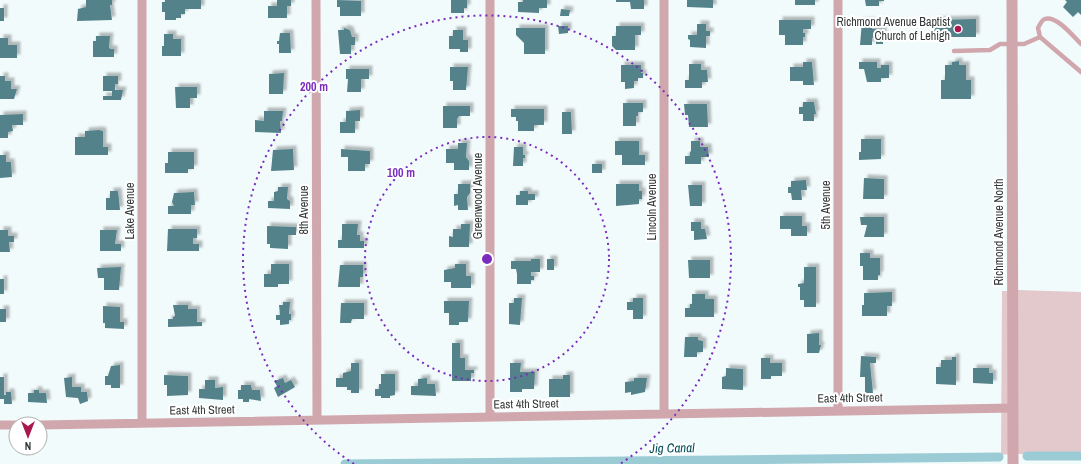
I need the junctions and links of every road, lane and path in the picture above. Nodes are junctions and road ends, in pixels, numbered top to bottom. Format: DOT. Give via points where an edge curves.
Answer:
graph roads {
  1 [pos="142,0"];
  2 [pos="316,0"];
  3 [pos="490,0"];
  4 [pos="664,0"];
  5 [pos="838,0"];
  6 [pos="1012,0"];
  7 [pos="1040,37"];
  8 [pos="1012,43"];
  9 [pos="1081,44"];
  10 [pos="954,51"];
  11 [pos="1081,72"];
  12 [pos="1013,408"];
  13 [pos="838,410"];
  14 [pos="664,413"];
  15 [pos="490,417"];
  16 [pos="317,420"];
  17 [pos="142,423"];
  18 [pos="48,425"];
  19 [pos="1013,464"];
  1 -- 17 [label="street, Lake Avenue"];
  2 -- 16 [label="street, 8th Avenue"];
  3 -- 15 [label="street, Greenwood Avenue"];
  4 -- 14 [label="street, Lincoln Avenue"];
  5 -- 13 [label="street, 5th Avenue"];
  6 -- 8 [label="street, Richmond Avenue North"];
  7 -- 8 [label="lane" via="1024,44"];
  7 -- 9 [label="lane" via="1038,28 1043,20 1050,18 1056,20"];
  7 -- 11 [label="lane"];
  8 -- 10 [label="lane" via="1000,44 990,50"];
  8 -- 12 [label="street, Richmond Avenue North"];
  12 -- 13 [label="street, East 4th Street"];
  12 -- 19 [label="street, Richmond Avenue North"];
  13 -- 14 [label="street, East 4th Street"];
  14 -- 15 [label="street, East 4th Street"];
  15 -- 16 [label="street, East 4th Street"];
  16 -- 17 [label="street, East 4th Street"];
  17 -- 18 [label="street, East 4th Street"];
}
